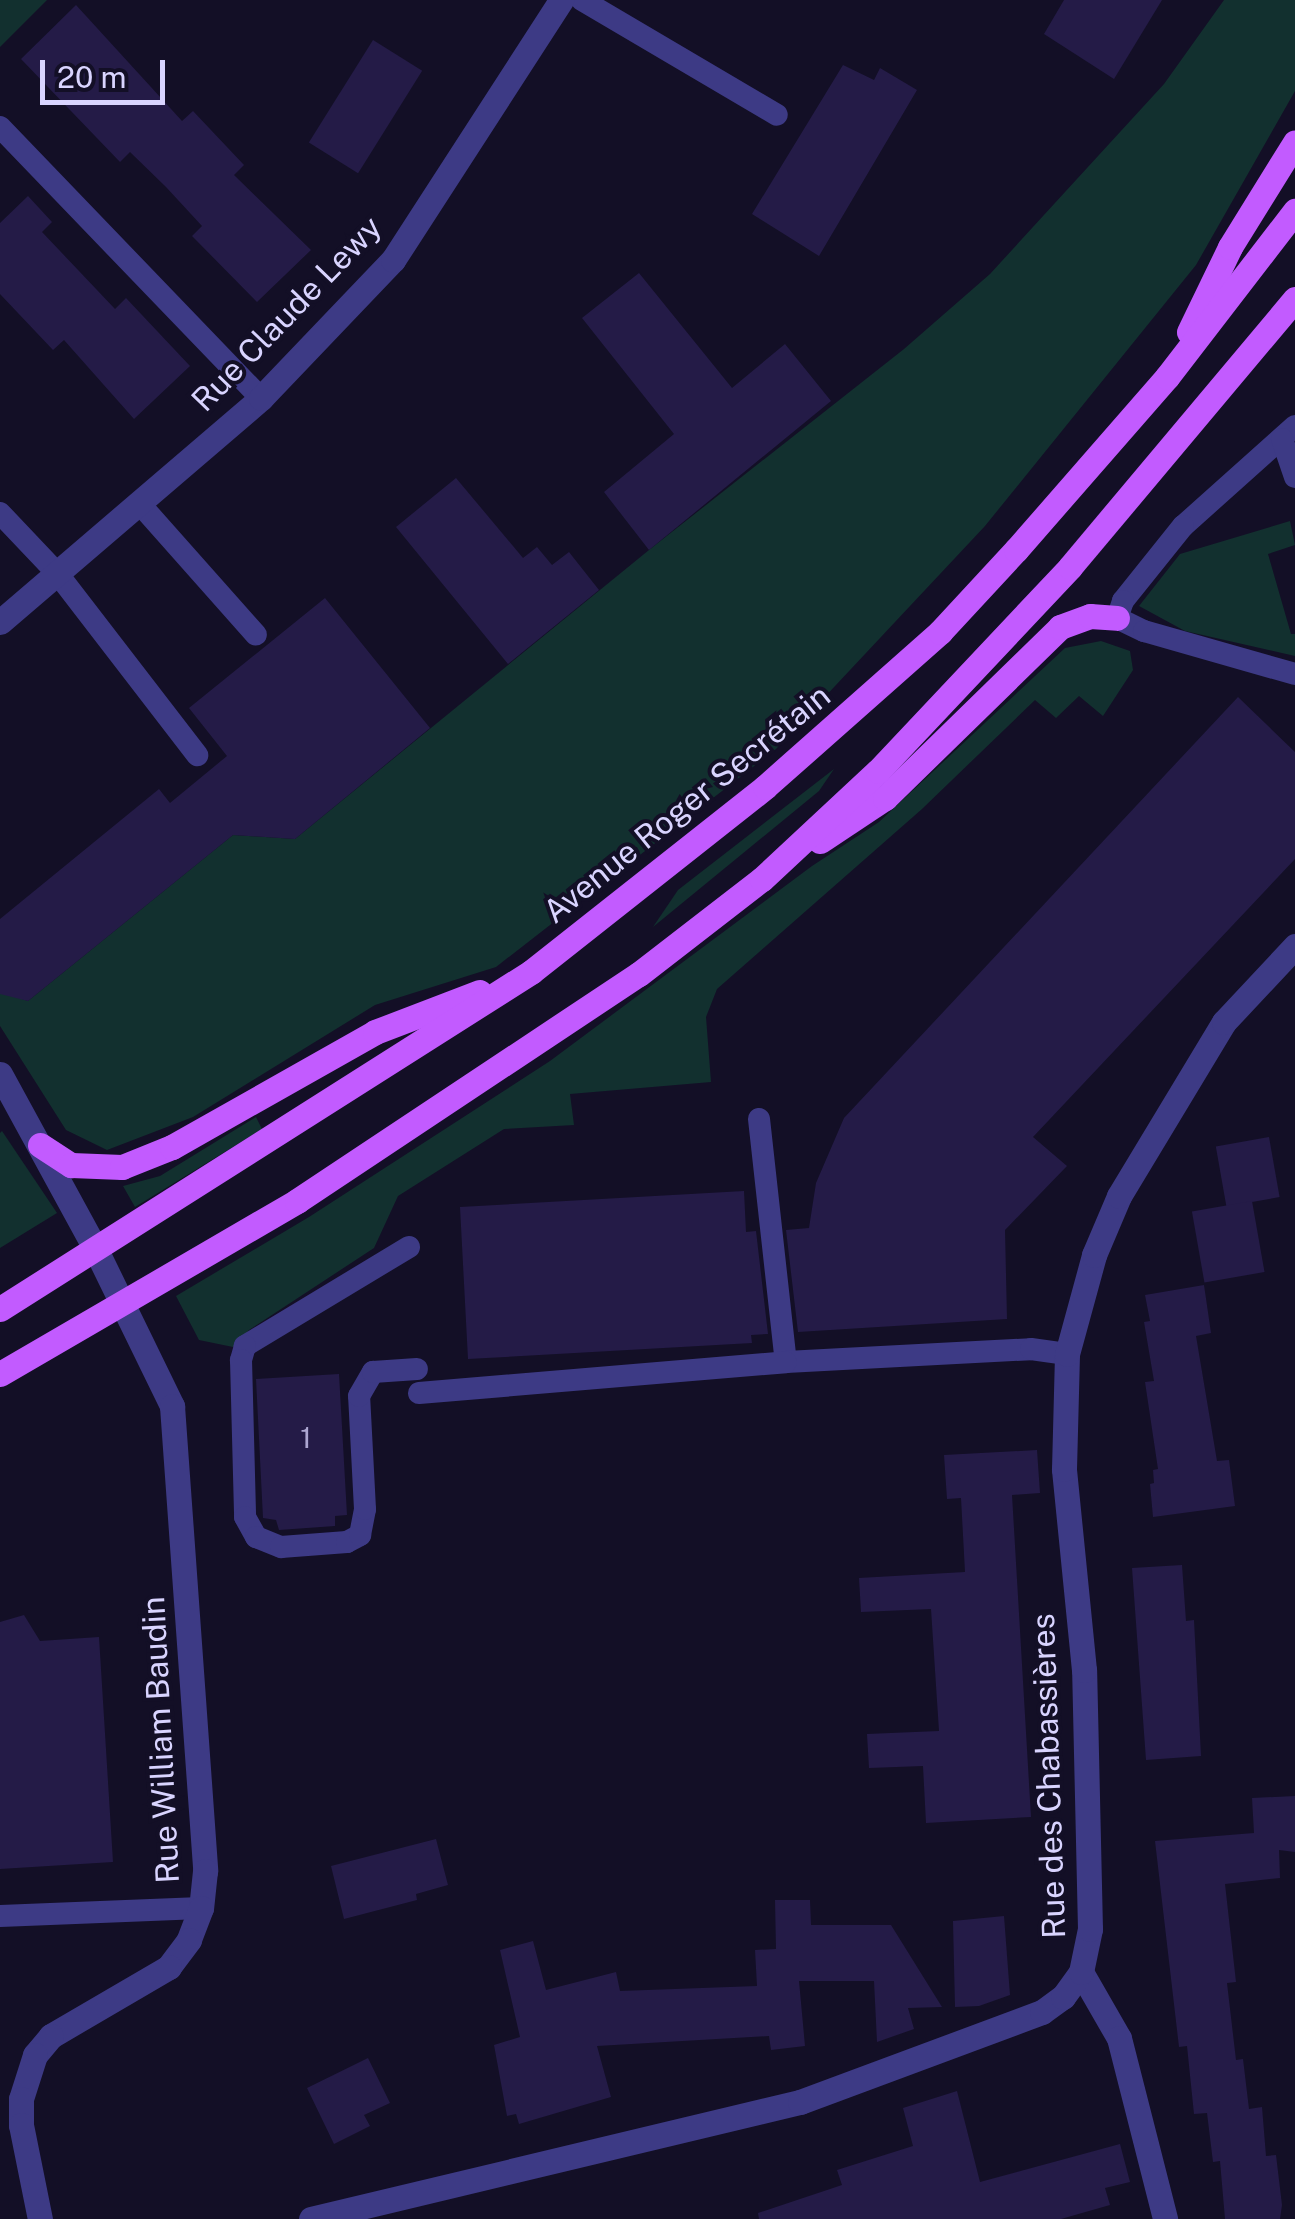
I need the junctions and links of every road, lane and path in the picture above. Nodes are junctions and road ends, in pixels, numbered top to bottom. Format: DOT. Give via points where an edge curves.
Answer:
graph roads {
  1 [pos="562,0"];
  2 [pos="582,0"];
  3 [pos="777,115"];
  4 [pos="0,127"];
  5 [pos="1295,142"];
  6 [pos="1295,211"];
  7 [pos="1295,299"];
  8 [pos="1167,376"];
  9 [pos="261,398"];
  10 [pos="1288,432"];
  11 [pos="1295,477"];
  12 [pos="139,502"];
  13 [pos="0,513"];
  14 [pos="58,574"];
  15 [pos="1117,618"];
  16 [pos="0,622"];
  17 [pos="256,635"];
  18 [pos="1295,674"];
  19 [pos="198,756"];
  20 [pos="762,879"];
  21 [pos="1289,964"];
  22 [pos="531,972"];
  23 [pos="0,1074"];
  24 [pos="759,1119"];
  25 [pos="40,1145"];
  26 [pos="408,1248"];
  27 [pos="96,1250"];
  28 [pos="122,1303"];
  29 [pos="0,1309"];
  30 [pos="1067,1354"];
  31 [pos="786,1362"];
  32 [pos="417,1369"];
  33 [pos="0,1374"];
  34 [pos="419,1393"];
  35 [pos="201,1908"];
  36 [pos="0,1916"];
  37 [pos="1081,1972"];
  38 [pos="40,2219"];
  39 [pos="311,2219"];
  40 [pos="1165,2219"];
  1 -- 9 [label="street, Rue Claude Lewy" via="392,260"];
  2 -- 3 [label="lane"];
  4 -- 9 [label="lane"];
  5 -- 8 [label="main road" via="1230,247"];
  6 -- 8 [label="main road, Avenue Roger Secrétain"];
  7 -- 20 [label="main road" via="1070,567 878,771"];
  8 -- 22 [label="main road, Avenue Roger Secrétain" via="940,632 766,788"];
  9 -- 12 [label="street, Rue Claude Lewy"];
  10 -- 11 [label="lane"];
  10 -- 15 [label="lane" via="1183,526 1122,601"];
  12 -- 14 [label="street, Rue Claude Lewy"];
  12 -- 17 [label="lane"];
  13 -- 14 [label="lane"];
  14 -- 16 [label="street, Rue Claude Lewy"];
  14 -- 19 [label="lane"];
  15 -- 18 [label="lane"];
  15 -- 20 [label="main road" via="1090,616 1060,627 884,798"];
  20 -- 28 [label="main road" via="639,974 525,1050 296,1201"];
  21 -- 30 [label="street, Rue des Chabassières" via="1224,1022 1120,1196 1094,1254"];
  22 -- 25 [label="main road" via="375,1032 172,1146 122,1167 71,1164"];
  22 -- 27 [label="main road, Avenue Roger Secrétain"];
  23 -- 25 [label="street, Rue William Baudin"];
  24 -- 31 [label="lane"];
  25 -- 27 [label="street, Rue William Baudin"];
  26 -- 32 [label="lane" via="245,1346 245,1517 256,1537 281,1547 348,1542 360,1535 366,1509 360,1396 373,1372"];
  27 -- 28 [label="street, Rue William Baudin"];
  27 -- 29 [label="main road, Avenue Roger Secrétain"];
  28 -- 33 [label="main road"];
  28 -- 35 [label="street, Rue William Baudin" via="172,1406 206,1871"];
  30 -- 31 [label="lane" via="1031,1350"];
  30 -- 37 [label="street, Rue des Chabassières" via="1064,1469 1084,1670 1089,1813 1090,1929"];
  31 -- 34 [label="lane"];
  35 -- 36 [label="lane"];
  35 -- 38 [label="street, Rue William Baudin" via="169,1967 51,2036 35,2055 21,2125"];
  37 -- 39 [label="street, Rue des Chabassières" via="1042,2012 800,2102"];
  37 -- 40 [label="street" via="1119,2038"];
}
